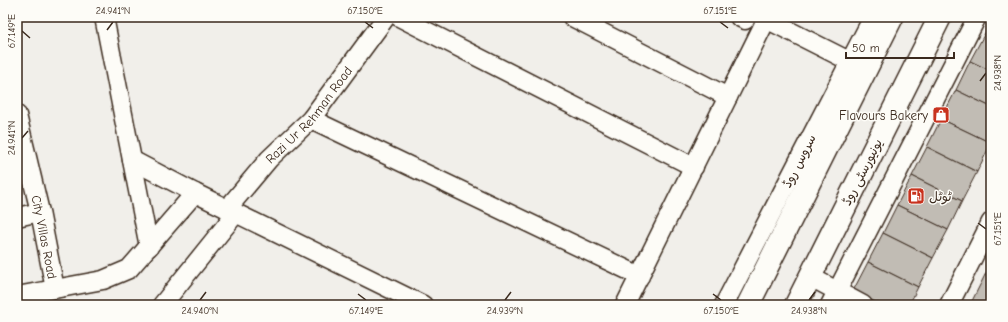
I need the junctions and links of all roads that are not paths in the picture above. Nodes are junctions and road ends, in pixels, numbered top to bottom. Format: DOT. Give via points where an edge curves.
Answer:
graph roads {
  1 [pos="104,17"];
  2 [pos="386,17"];
  3 [pos="399,17"];
  4 [pos="572,17"];
  5 [pos="739,17"];
  6 [pos="746,17"];
  7 [pos="873,17"];
  8 [pos="892,17"];
  9 [pos="940,17"];
  10 [pos="977,17"];
  11 [pos="764,18"];
  12 [pos="858,66"];
  13 [pos="728,97"];
  14 [pos="17,115"];
  15 [pos="311,119"];
  16 [pos="132,160"];
  17 [pos="694,167"];
  18 [pos="194,193"];
  19 [pos="232,211"];
  20 [pos="40,212"];
  21 [pos="17,216"];
  22 [pos="991,222"];
  23 [pos="149,247"];
  24 [pos="640,276"];
  25 [pos="810,276"];
  26 [pos="56,289"];
  27 [pos="17,296"];
  28 [pos="833,298"];
  29 [pos="162,305"];
  30 [pos="423,305"];
  31 [pos="626,305"];
  32 [pos="724,305"];
  33 [pos="748,305"];
  34 [pos="796,305"];
  35 [pos="863,305"];
  36 [pos="949,305"];
  1 -- 16 [label="street"];
  2 -- 15 [label="street, Razi Ur Rehman Road"];
  3 -- 17 [label="street"];
  4 -- 13 [label="street"];
  5 -- 6 [label="street" via="745,20"];
  7 -- 12 [label="street, سروس روڈ"];
  8 -- 12 [label="main road"];
  9 -- 25 [label="main road, یونیورسٹی روڈ"];
  10 -- 28 [label="street"];
  11 -- 12 [label="street"];
  11 -- 13 [label="street"];
  12 -- 32 [label="street, سروس روڈ"];
  12 -- 33 [label="main road"];
  13 -- 17 [label="street"];
  14 -- 20 [label="street, City Villas Road"];
  15 -- 19 [label="street, Razi Ur Rehman Road" via="268,159"];
  15 -- 24 [label="street"];
  16 -- 18 [label="street"];
  16 -- 23 [label="street"];
  17 -- 24 [label="street"];
  18 -- 19 [label="street"];
  18 -- 23 [label="street"];
  19 -- 29 [label="street, Razi Ur Rehman Road"];
  19 -- 30 [label="street"];
  20 -- 21 [label="street"];
  20 -- 26 [label="street, City Villas Road"];
  22 -- 36 [label="street"];
  23 -- 26 [label="street" via="129,269 119,274 103,280"];
  24 -- 31 [label="street"];
  25 -- 28 [label="street"];
  25 -- 34 [label="main road, یونیورسٹی روڈ"];
  26 -- 27 [label="street"];
  28 -- 35 [label="street"];
}
